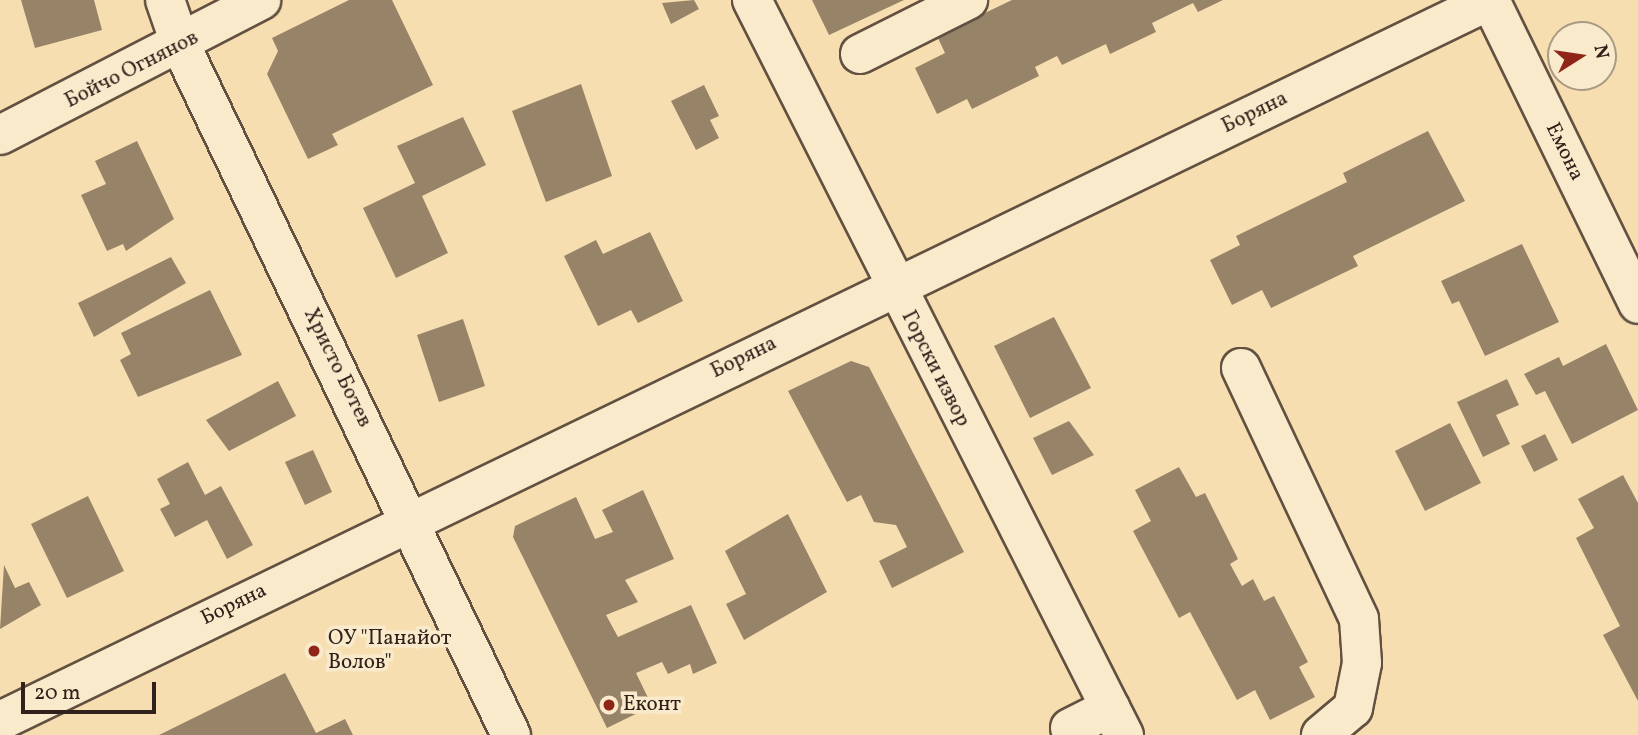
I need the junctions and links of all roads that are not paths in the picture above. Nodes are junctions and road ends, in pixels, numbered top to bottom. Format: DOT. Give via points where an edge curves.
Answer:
graph roads {
  1 [pos="165,0"];
  2 [pos="261,0"];
  3 [pos="968,0"];
  4 [pos="1491,0"];
  5 [pos="759,2"];
  6 [pos="181,46"];
  7 [pos="860,54"];
  8 [pos="0,135"];
  9 [pos="892,286"];
  10 [pos="1638,304"];
  11 [pos="1241,368"];
  12 [pos="410,518"];
  13 [pos="0,721"];
  14 [pos="1117,721"];
  15 [pos="1070,729"];
  16 [pos="512,735"];
  17 [pos="1321,735"];
  1 -- 6 [label="street, Христо Ботев"];
  2 -- 6 [label="street, Бойчо Огнянов"];
  3 -- 7 [label="street"];
  4 -- 9 [label="street, Боряна"];
  4 -- 10 [label="street, Емона"];
  5 -- 9 [label="street, Горски извор"];
  6 -- 8 [label="street, Бойчо Огнянов"];
  6 -- 12 [label="street, Христо Ботев"];
  9 -- 12 [label="street, Боряна"];
  9 -- 14 [label="street, Горски извор"];
  11 -- 17 [label="street" via="1359,619 1362,663 1353,708"];
  12 -- 13 [label="street, Боряна"];
  12 -- 16 [label="street, Христо Ботев"];
  14 -- 15 [label="street"];
}
